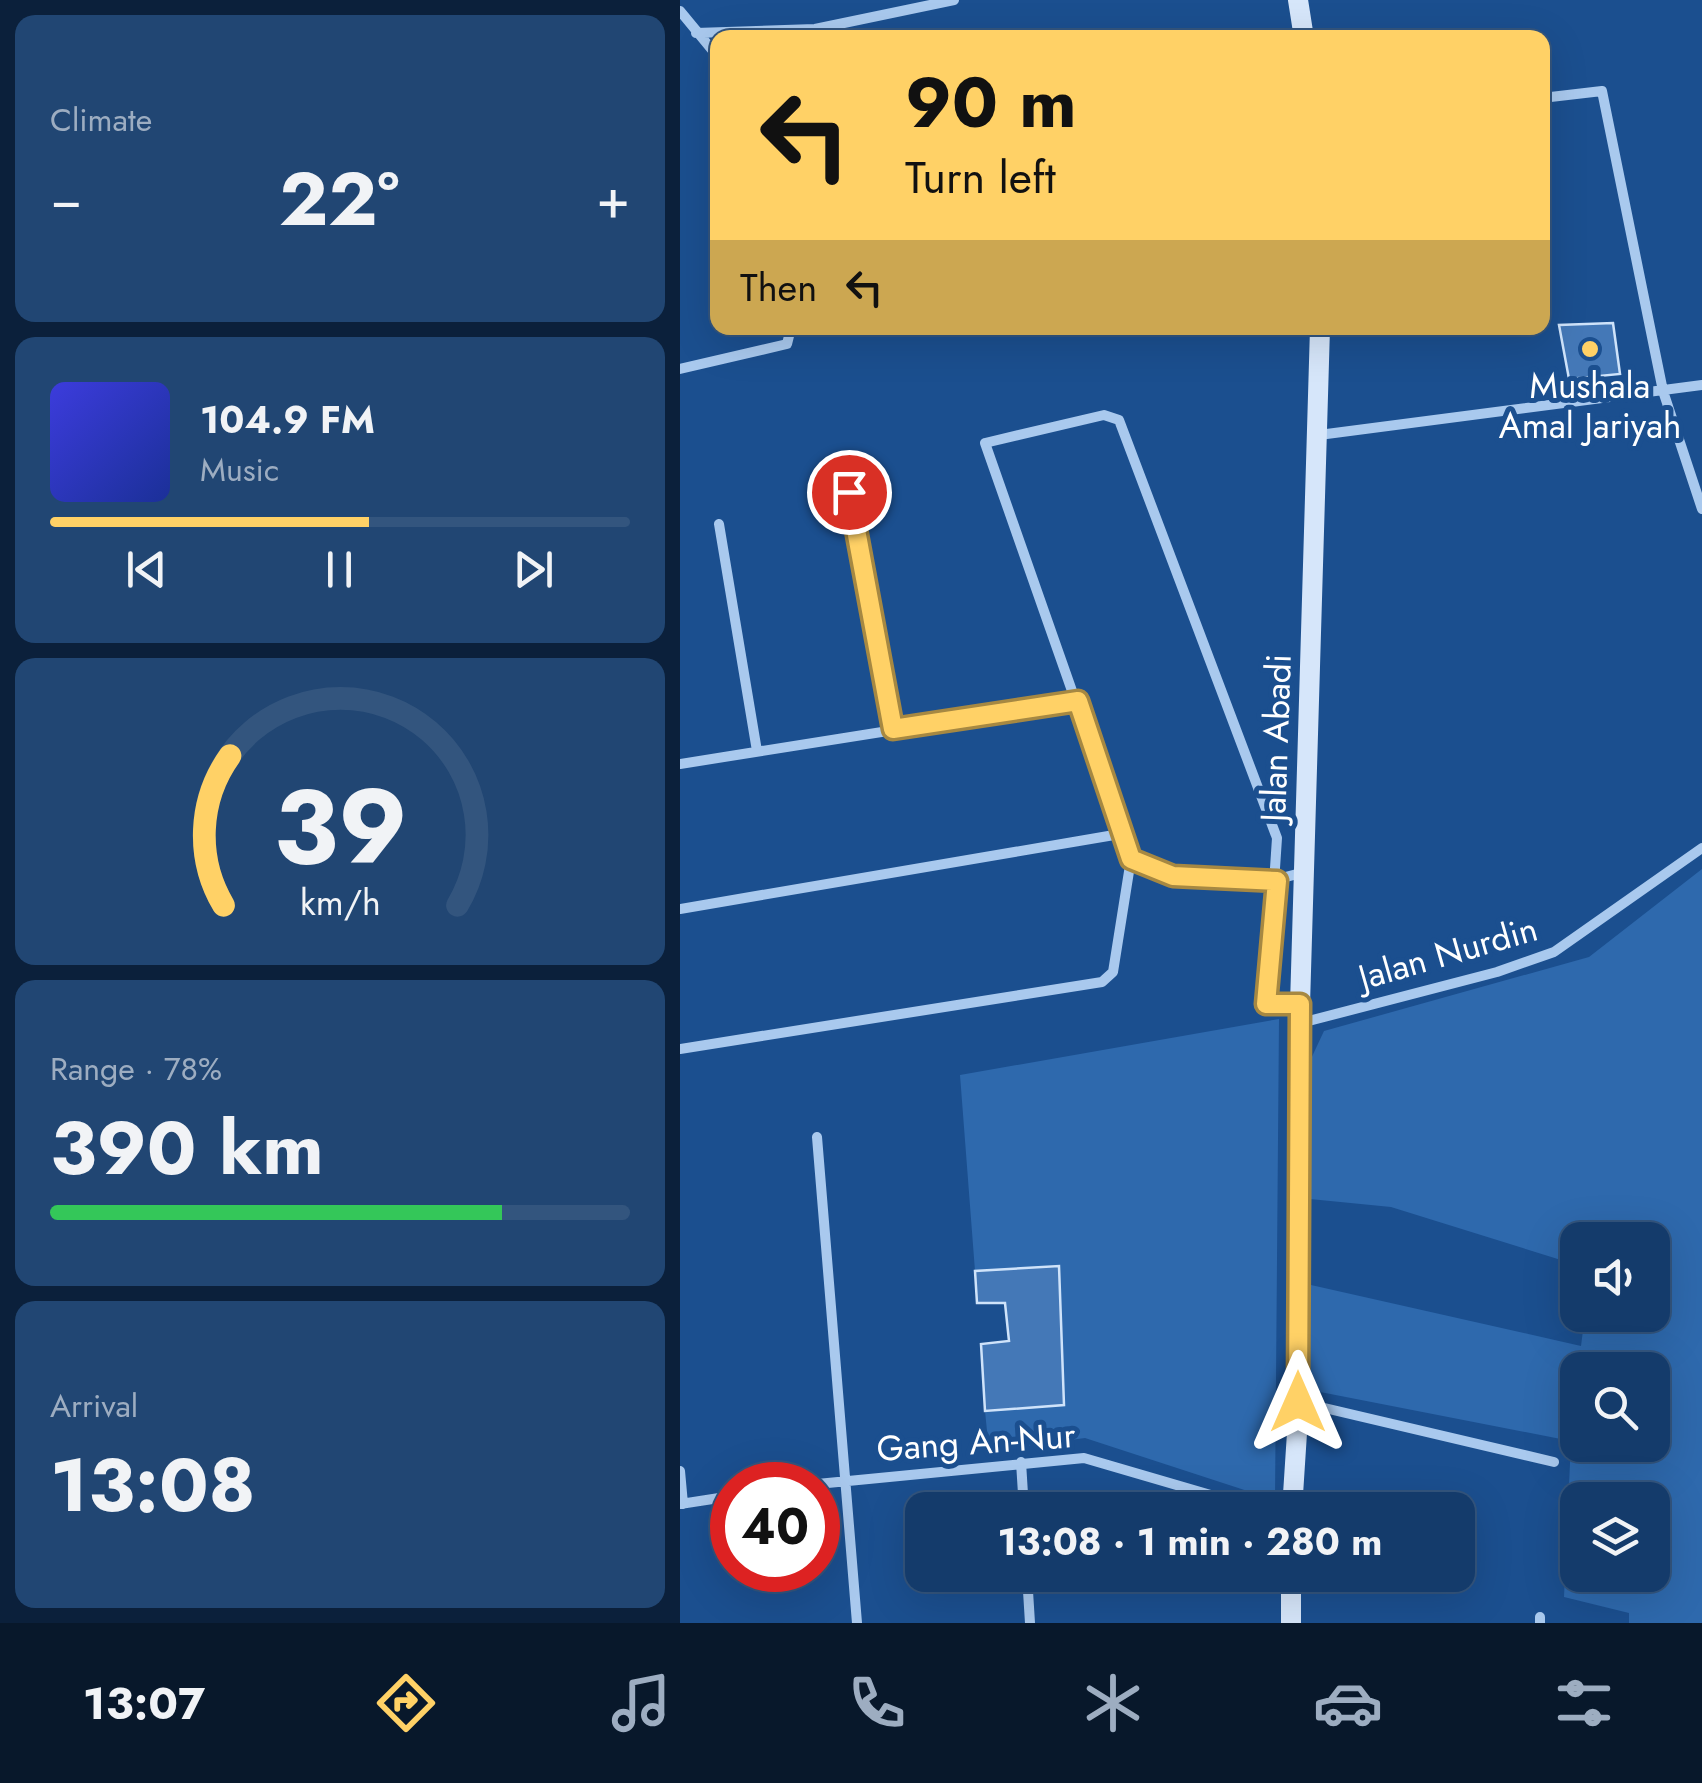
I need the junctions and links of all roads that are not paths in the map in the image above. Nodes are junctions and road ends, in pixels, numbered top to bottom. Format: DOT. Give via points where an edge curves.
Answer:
graph roads {
  1 [pos="954,0"];
  2 [pos="1298,0"];
  3 [pos="680,11"];
  4 [pos="791,30"];
  5 [pos="1303,30"];
  6 [pos="710,33"];
  7 [pos="696,34"];
  8 [pos="710,49"];
  9 [pos="1550,97"];
  10 [pos="790,335"];
  11 [pos="1320,335"];
  12 [pos="680,370"];
  13 [pos="1702,385"];
  14 [pos="1663,391"];
  15 [pos="1319,435"];
  16 [pos="849,492"];
  17 [pos="1702,509"];
  18 [pos="719,524"];
  19 [pos="1078,701"];
  20 [pos="893,729"];
  21 [pos="758,751"];
  22 [pos="680,764"];
  23 [pos="1120,834"];
  24 [pos="1702,848"];
  25 [pos="1131,859"];
  26 [pos="1304,872"];
  27 [pos="1277,881"];
  28 [pos="680,909"];
  29 [pos="1299,1014"];
  30 [pos="680,1049"];
  31 [pos="817,1137"];
  32 [pos="1298,1402"];
  33 [pos="1021,1462"];
  34 [pos="1554,1462"];
  35 [pos="680,1472"];
  36 [pos="844,1480"];
  37 [pos="840,1481"];
  38 [pos="1023,1492"];
  39 [pos="1200,1492"];
  40 [pos="1293,1492"];
  41 [pos="710,1499"];
  42 [pos="681,1504"];
  43 [pos="1028,1592"];
  44 [pos="1291,1592"];
  45 [pos="857,1623"];
  46 [pos="1030,1623"];
  47 [pos="1291,1623"];
  1 -- 4 [label="street"];
  2 -- 5 [label="street"];
  3 -- 7 [label="street"];
  6 -- 7 [label="street"];
  7 -- 8 [label="street"];
  9 -- 14 [label="street" via="1602,91"];
  10 -- 12 [label="street" via="788,344"];
  11 -- 15 [label="street, Jalan Abadi"];
  13 -- 14 [label="street"];
  14 -- 15 [label="street"];
  14 -- 17 [label="street"];
  15 -- 26 [label="street, Jalan Abadi"];
  16 -- 20 [label="street"];
  18 -- 21 [label="street"];
  19 -- 20 [label="street"];
  19 -- 23 [label="street"];
  19 -- 27 [label="street" via="984,443 1104,415 1119,420 1265,805 1277,838"];
  20 -- 21 [label="street"];
  21 -- 22 [label="street"];
  23 -- 25 [label="street"];
  23 -- 28 [label="street"];
  24 -- 29 [label="street, Jalan Nurdin" via="1554,952 1497,972"];
  25 -- 27 [label="street" via="1173,876"];
  25 -- 30 [label="street" via="1118,961 1102,982"];
  26 -- 27 [label="street"];
  26 -- 29 [label="street, Jalan Abadi"];
  27 -- 29 [label="street, Jalan Nurdin" via="1266,1004"];
  29 -- 32 [label="street, Jalan Abadi"];
  31 -- 36 [label="street"];
  32 -- 34 [label="street"];
  32 -- 40 [label="street, Jalan Abadi"];
  33 -- 36 [label="street, Gang An-Nur"];
  33 -- 38 [label="street"];
  33 -- 39 [label="street, Gang An-Nur" via="1084,1458"];
  35 -- 42 [label="street"];
  36 -- 37 [label="street, Gang An-Nur"];
  36 -- 45 [label="street"];
  41 -- 42 [label="street"];
  43 -- 46 [label="street"];
  44 -- 47 [label="street"];
}
